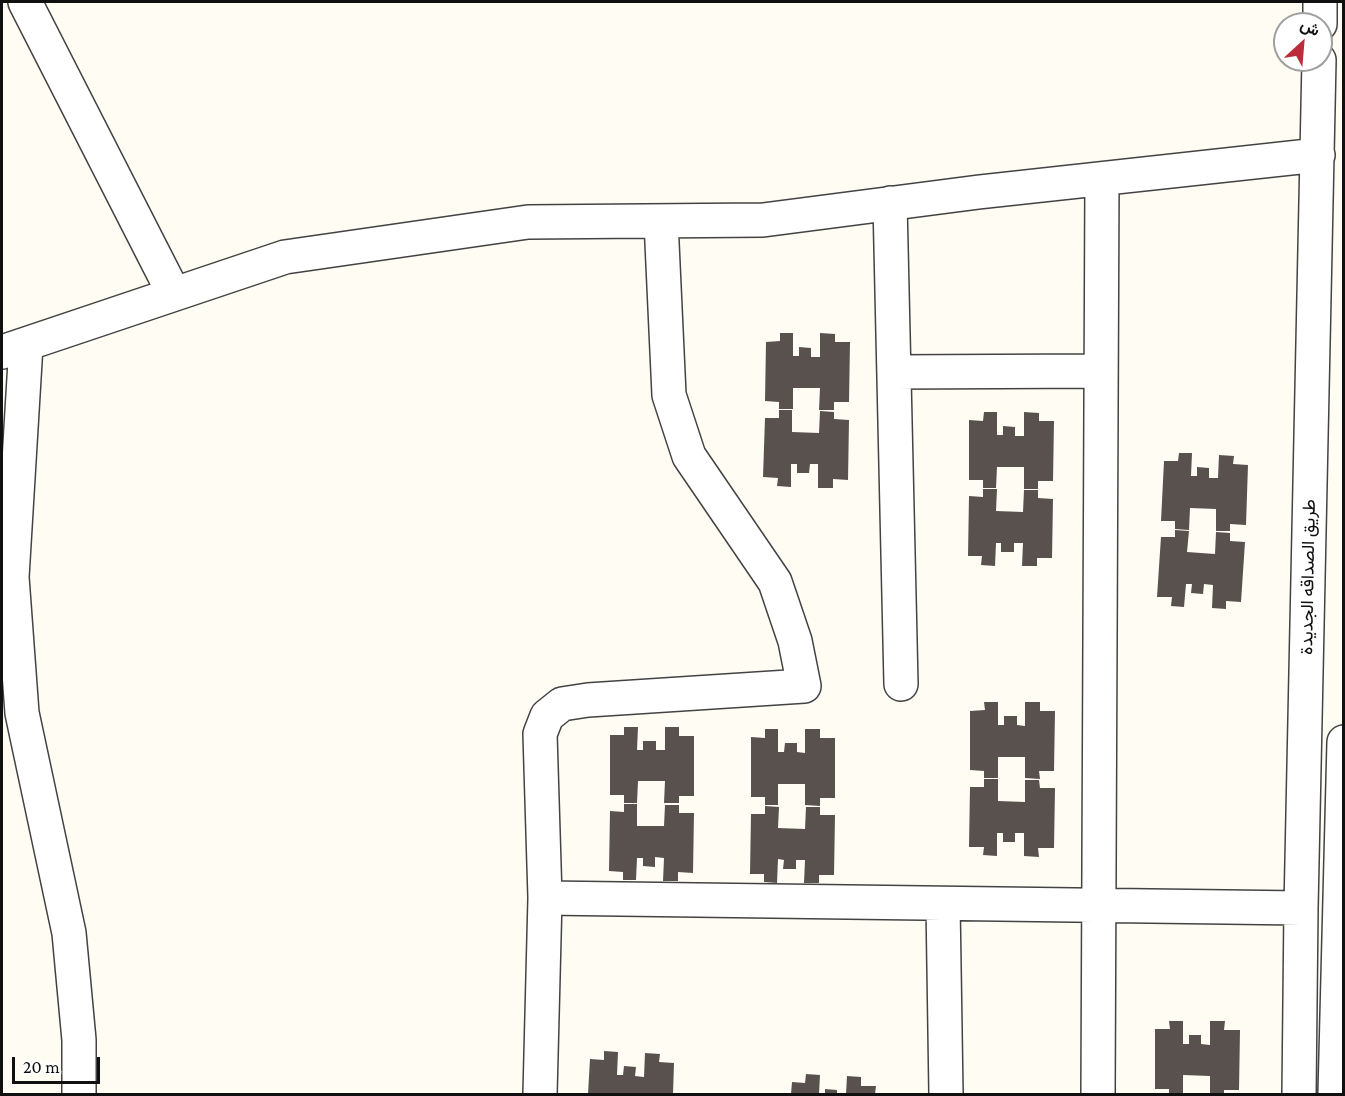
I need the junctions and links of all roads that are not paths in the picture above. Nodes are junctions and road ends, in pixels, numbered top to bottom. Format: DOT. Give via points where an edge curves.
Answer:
graph roads {
  1 [pos="25,2"];
  2 [pos="1319,72"];
  3 [pos="1318,155"];
  4 [pos="1102,179"];
  5 [pos="890,203"];
  6 [pos="661,221"];
  7 [pos="174,294"];
  8 [pos="14,348"];
  9 [pos="1101,371"];
  10 [pos="894,372"];
  11 [pos="7,576"];
  12 [pos="901,684"];
  13 [pos="1344,742"];
  14 [pos="544,898"];
  15 [pos="943,904"];
  16 [pos="1098,906"];
  17 [pos="1301,908"];
  18 [pos="79,1095"];
  19 [pos="540,1095"];
  20 [pos="946,1095"];
  21 [pos="1098,1095"];
  22 [pos="1299,1095"];
  23 [pos="1335,1095"];
  1 -- 7 [label="street"];
  2 -- 3 [label="street, طريق الصداقه الجديدة"];
  3 -- 4 [label="street"];
  3 -- 17 [label="street, طريق الصداقه الجديدة"];
  4 -- 5 [label="street"];
  4 -- 9 [label="street"];
  5 -- 6 [label="street" via="763,220"];
  5 -- 10 [label="street"];
  6 -- 7 [label="street" via="528,222 285,257"];
  6 -- 14 [label="street" via="669,395 689,456 775,582 795,641 804,686 588,700 562,704 547,716 540,734"];
  7 -- 8 [label="street"];
  8 -- 11 [label="street"];
  9 -- 10 [label="street"];
  9 -- 16 [label="street"];
  10 -- 12 [label="street"];
  11 -- 18 [label="street" via="21,713 69,933 79,1040"];
  13 -- 23 [label="street"];
  14 -- 15 [label="street"];
  14 -- 19 [label="street"];
  15 -- 16 [label="street"];
  15 -- 20 [label="street"];
  16 -- 17 [label="street"];
  16 -- 21 [label="street"];
  17 -- 22 [label="street, طريق الصداقه الجديدة"];
}
